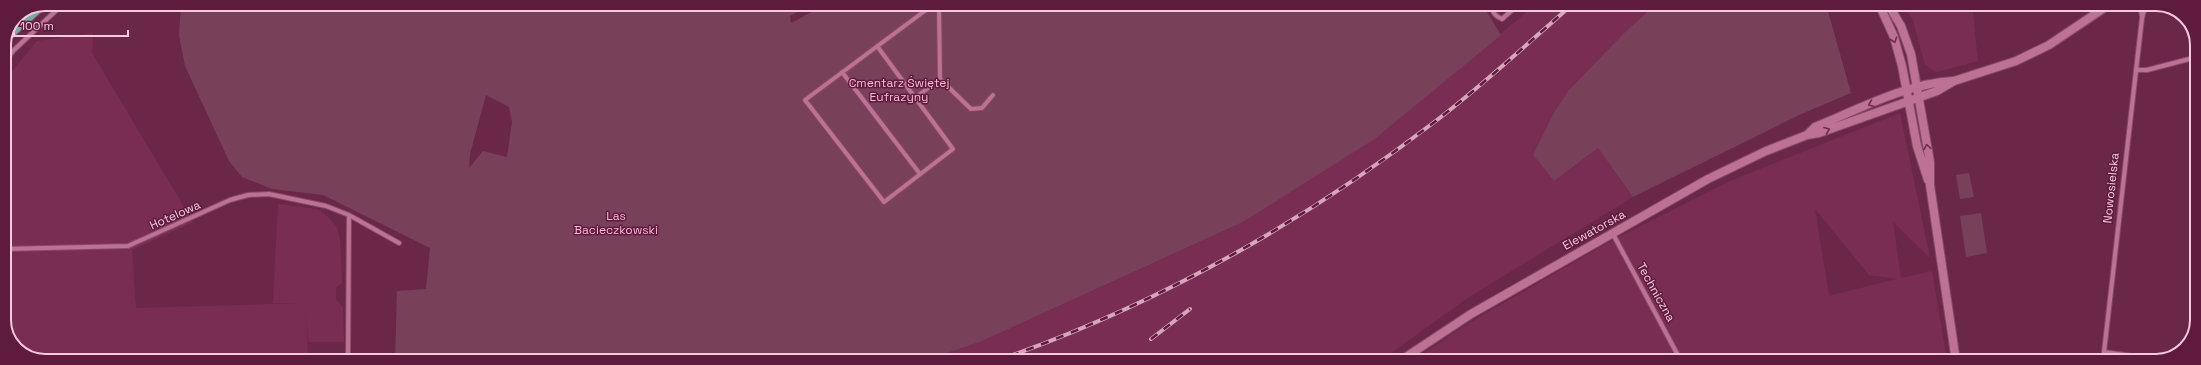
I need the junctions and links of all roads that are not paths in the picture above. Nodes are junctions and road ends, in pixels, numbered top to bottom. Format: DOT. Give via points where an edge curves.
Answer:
graph roads {
  1 [pos="56,11"];
  2 [pos="924,11"];
  3 [pos="939,11"];
  4 [pos="1492,11"];
  5 [pos="1511,11"];
  6 [pos="1882,11"];
  7 [pos="1892,11"];
  8 [pos="2100,11"];
  9 [pos="2141,11"];
  10 [pos="2144,11"];
  11 [pos="30,15"];
  12 [pos="2142,18"];
  13 [pos="16,27"];
  14 [pos="877,46"];
  15 [pos="11,54"];
  16 [pos="2190,59"];
  17 [pos="2136,70"];
  18 [pos="842,72"];
  19 [pos="940,78"];
  20 [pos="1954,81"];
  21 [pos="1917,88"];
  22 [pos="1907,90"];
  23 [pos="993,95"];
  24 [pos="1919,96"];
  25 [pos="915,98"];
  26 [pos="1909,100"];
  27 [pos="1807,134"];
  28 [pos="920,174"];
  29 [pos="1930,186"];
  30 [pos="348,215"];
  31 [pos="1613,233"];
  32 [pos="399,243"];
  33 [pos="11,249"];
  34 [pos="2104,352"];
  35 [pos="348,354"];
  36 [pos="1411,354"];
  37 [pos="1677,354"];
  38 [pos="1955,354"];
  39 [pos="2118,354"];
  1 -- 15 [label="street"];
  2 -- 14 [label="street"];
  3 -- 19 [label="street"];
  4 -- 5 [label="street" via="1502,18"];
  6 -- 22 [label="street, one-way" via="1894,37"];
  7 -- 21 [label="street" via="1907,42"];
  8 -- 20 [label="street" via="2049,46 2016,61"];
  9 -- 12 [label="street, Nowosielska"];
  10 -- 12 [label="street, Nowosielska"];
  11 -- 13 [label="main road"];
  12 -- 17 [label="street, Nowosielska"];
  14 -- 18 [label="street"];
  14 -- 25 [label="street"];
  16 -- 17 [label="street" via="2147,70"];
  17 -- 34 [label="street, Nowosielska"];
  18 -- 28 [label="street"];
  18 -- 28 [label="street" via="805,100 884,202"];
  19 -- 23 [label="street" via="971,109 982,108"];
  19 -- 25 [label="street"];
  20 -- 21 [label="street" via="1935,82"];
  20 -- 24 [label="street" via="1937,91"];
  21 -- 22 [label="street, Elewatorska"];
  21 -- 24 [label="street"];
  22 -- 26 [label="street"];
  22 -- 27 [label="street, Elewatorska, one-way" via="1815,127"];
  24 -- 26 [label="street, Elewatorska"];
  29 -- 24 [label="street, one-way" via="1930,162"];
  25 -- 28 [label="street" via="953,149"];
  27 -- 26 [label="street, Elewatorska, one-way" via="1819,133"];
  26 -- 29 [label="street" via="1917,146"];
  27 -- 31 [label="street, Elewatorska" via="1715,175"];
  29 -- 38 [label="street"];
  30 -- 32 [label="street, Hotelowa"];
  30 -- 33 [label="street, Hotelowa" via="326,206 290,198 269,194 248,195 230,200 128,246"];
  30 -- 35 [label="street"];
  31 -- 36 [label="street, Elewatorska" via="1471,314"];
  31 -- 37 [label="street, Techniczna"];
  34 -- 39 [label="street"];
}
